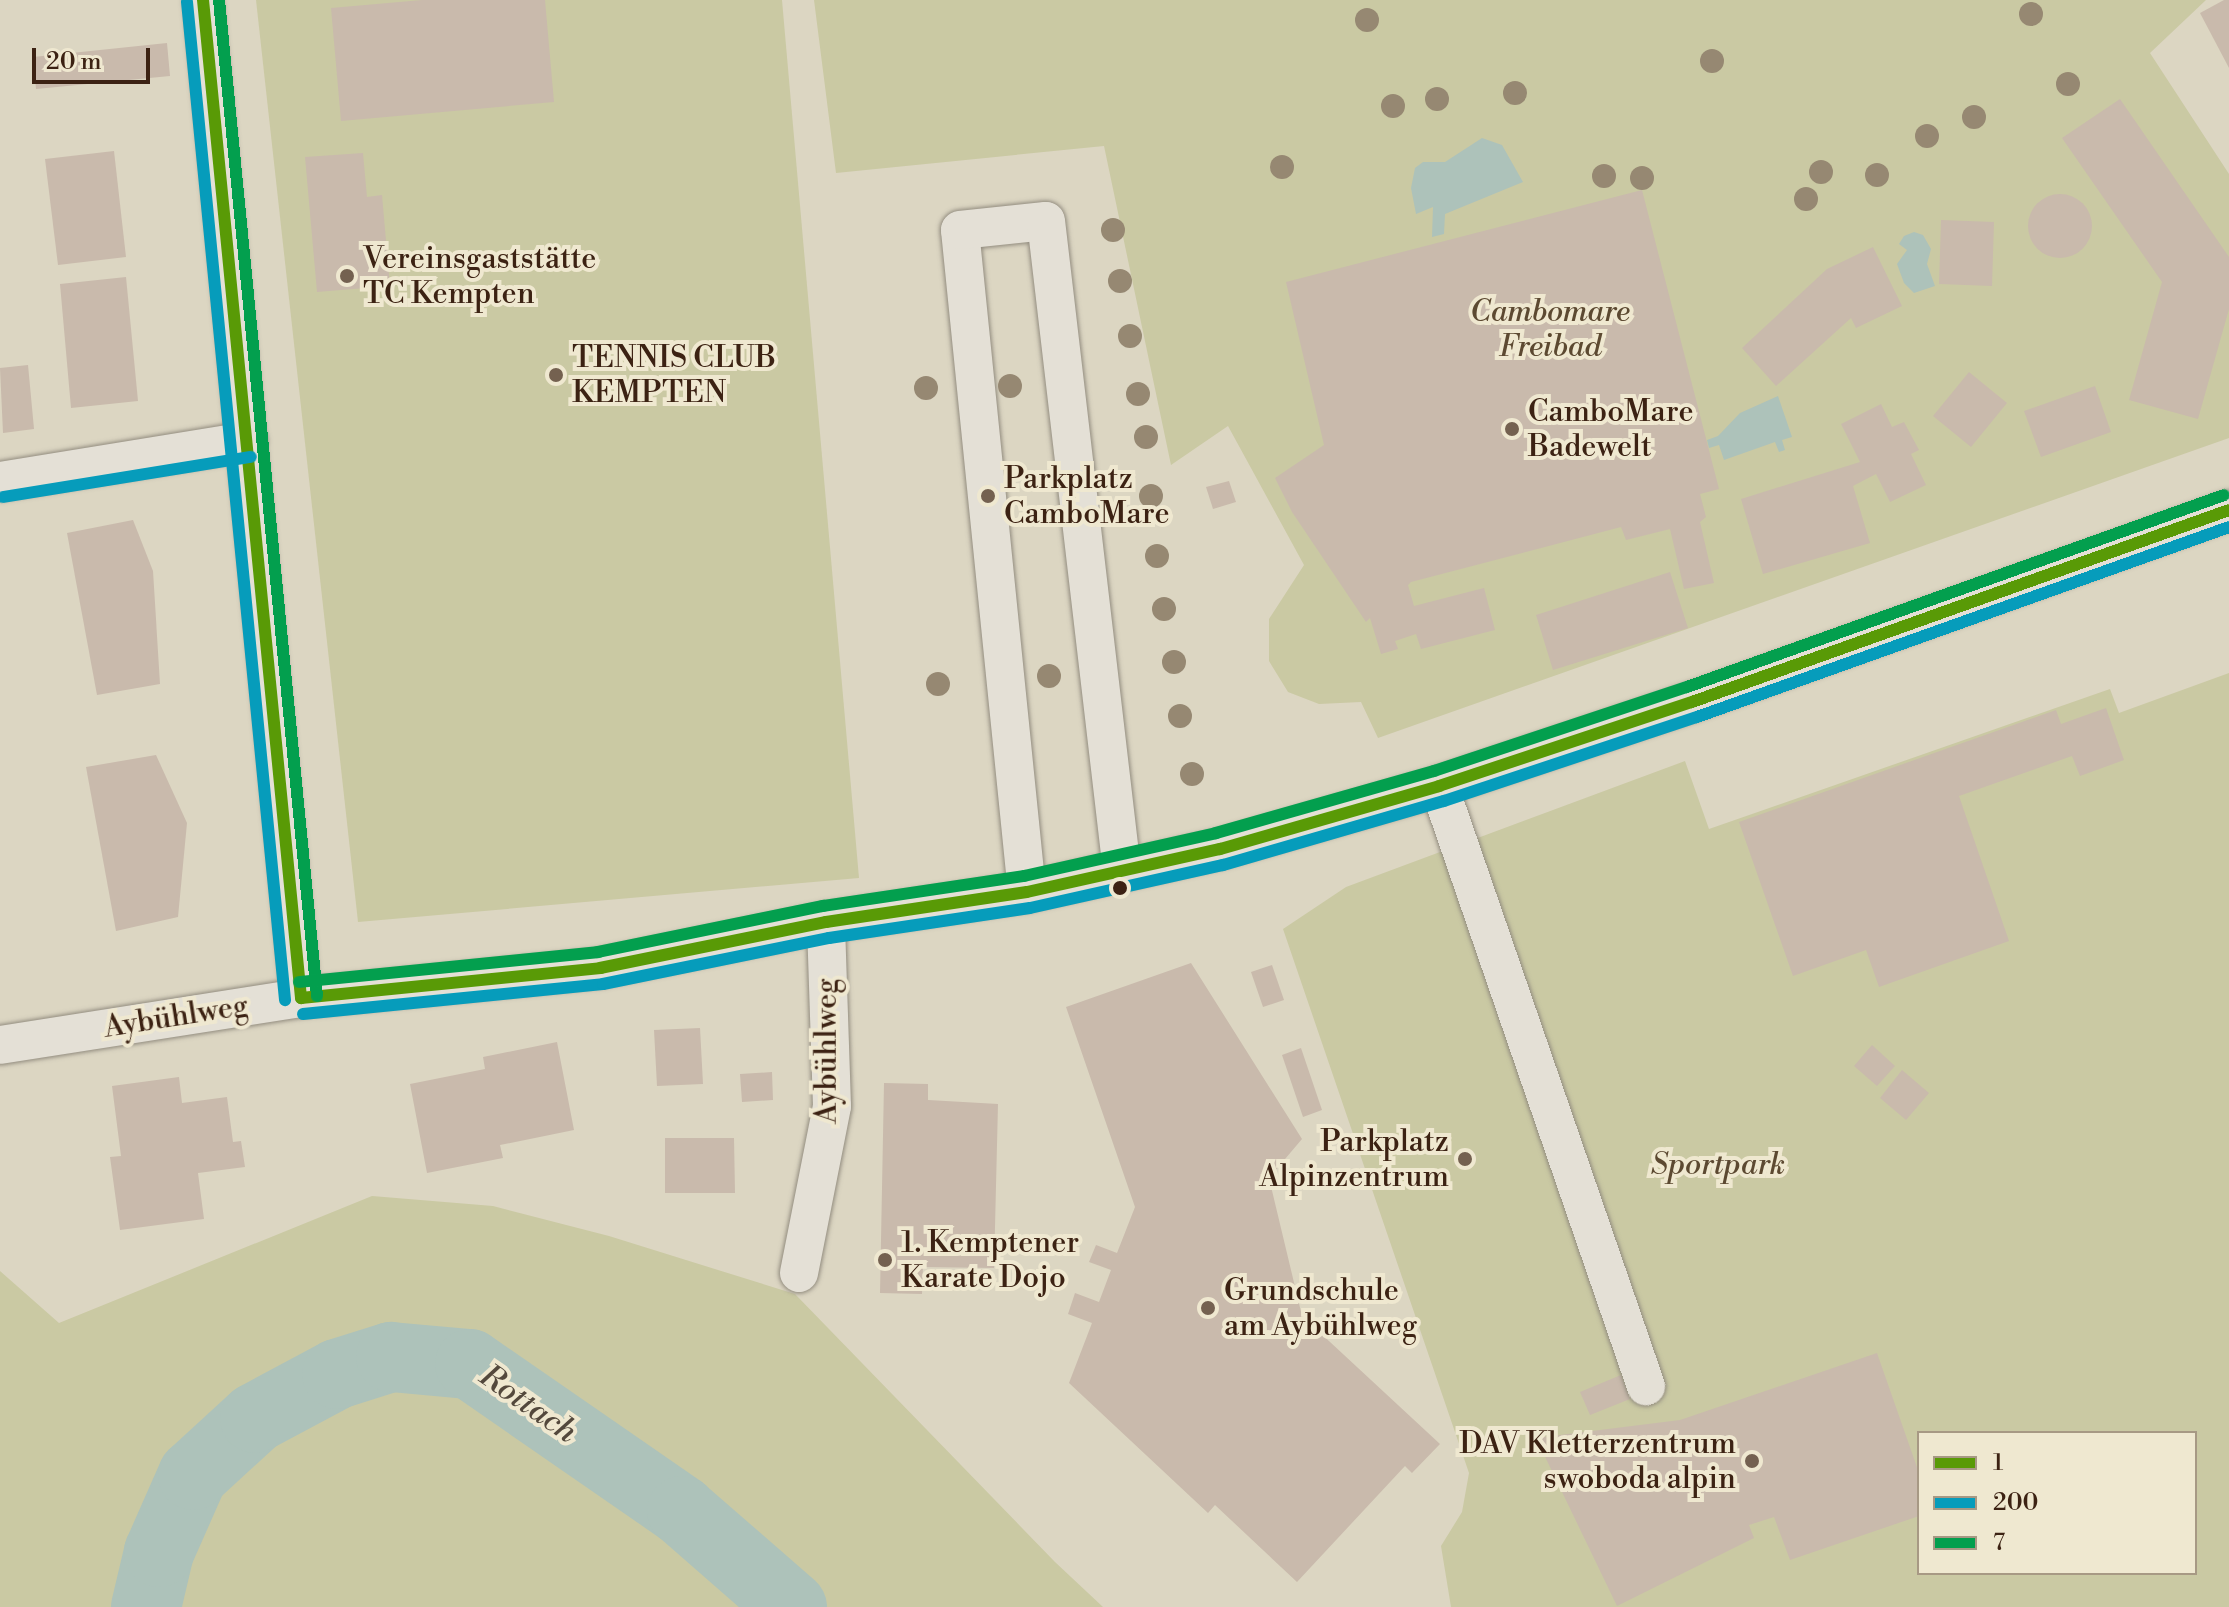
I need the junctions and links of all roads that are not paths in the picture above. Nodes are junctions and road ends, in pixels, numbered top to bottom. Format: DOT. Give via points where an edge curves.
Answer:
graph roads {
  1 [pos="207,2"];
  2 [pos="248,441"];
  3 [pos="0,481"];
  4 [pos="2229,510"];
  5 [pos="1439,786"];
  6 [pos="1122,871"];
  7 [pos="1027,892"];
  8 [pos="826,922"];
  9 [pos="301,998"];
  10 [pos="0,1045"];
  11 [pos="799,1273"];
  12 [pos="1646,1386"];
  1 -- 2 [label="street"];
  2 -- 3 [label="street"];
  2 -- 9 [label="street"];
  4 -- 5 [label="street, Aybühlweg" via="1944,614"];
  5 -- 6 [label="street, Aybühlweg" via="1285,832"];
  5 -- 12 [label="street"];
  6 -- 7 [label="street, Aybühlweg"];
  6 -- 7 [label="street" via="1046,221 960,230"];
  7 -- 8 [label="street, Aybühlweg"];
  8 -- 9 [label="street, Aybühlweg" via="600,968"];
  8 -- 11 [label="street, Aybühlweg" via="832,1106"];
  9 -- 10 [label="street, Aybühlweg"];
}
